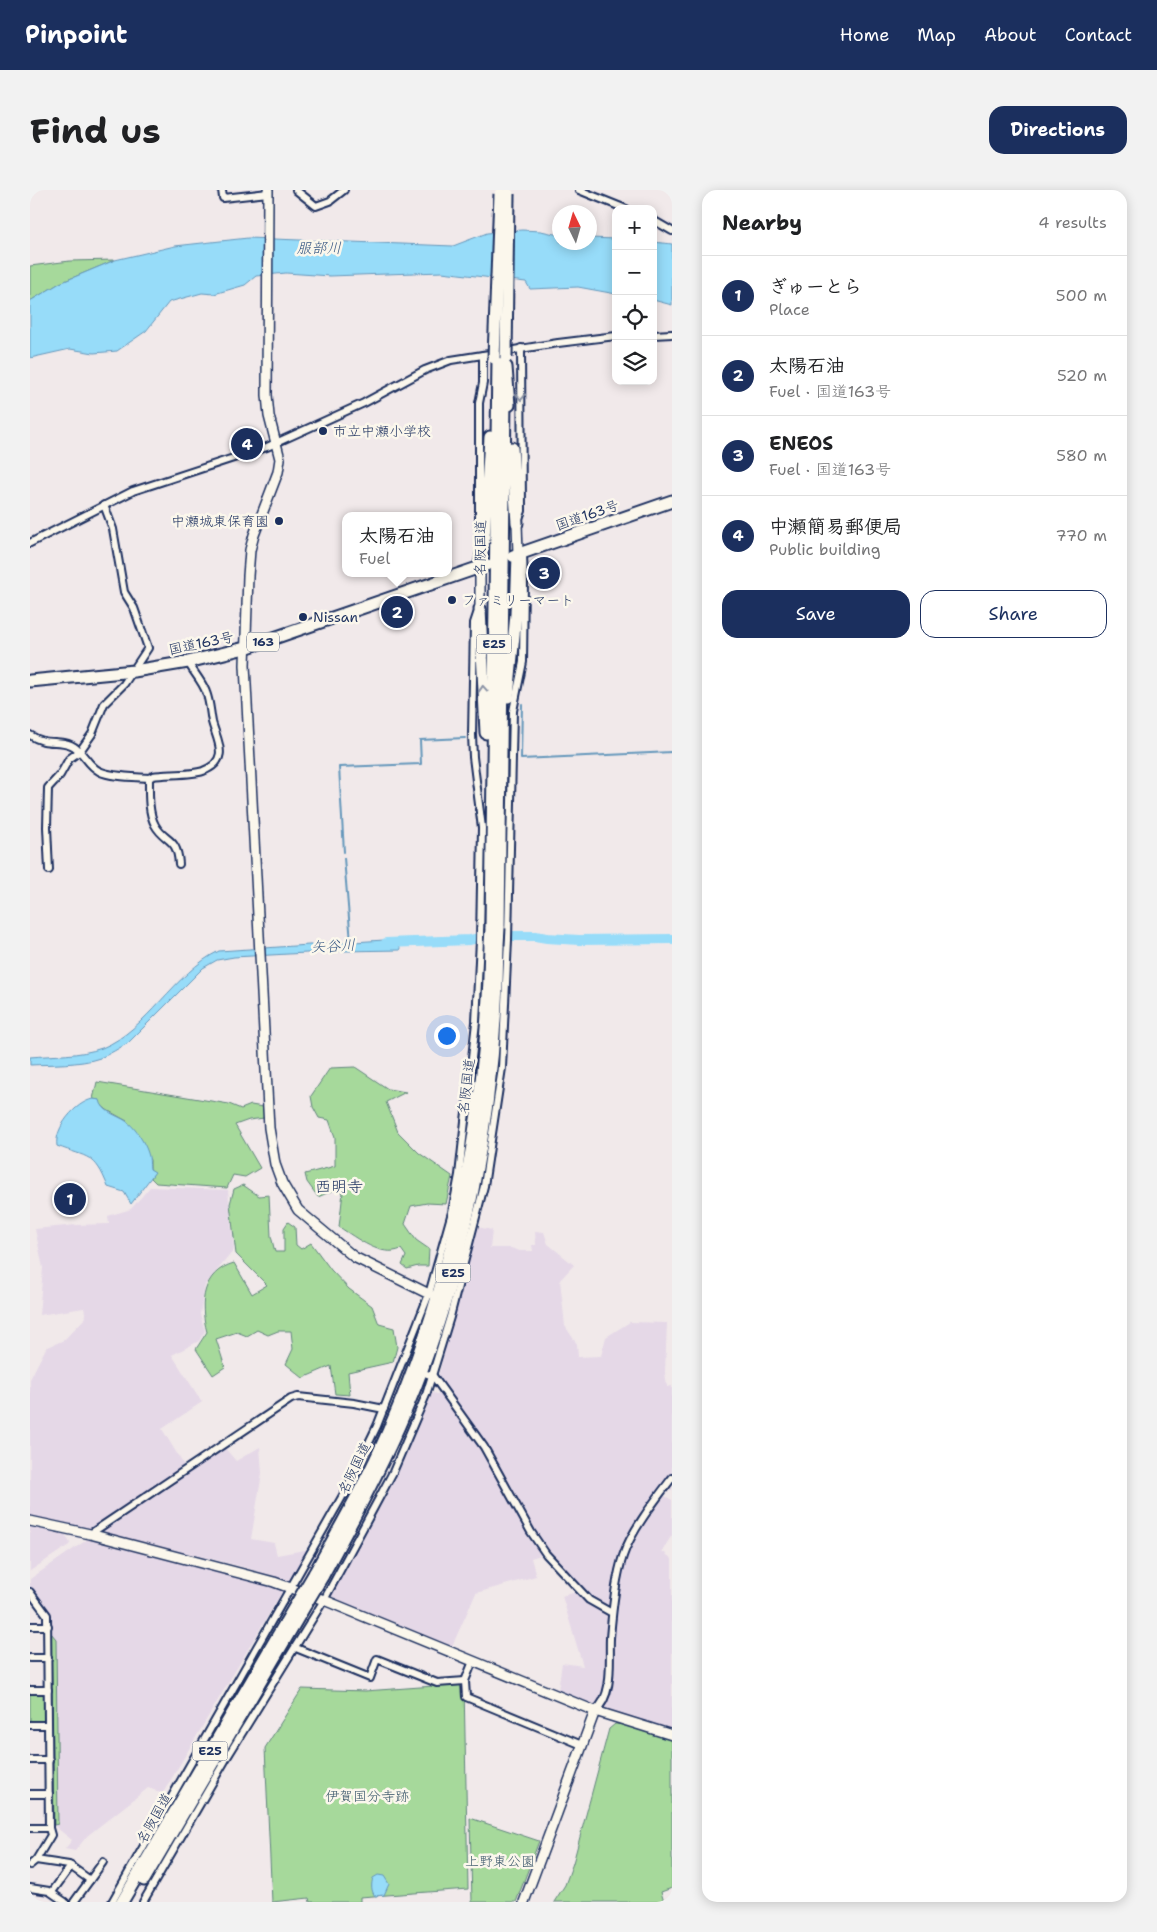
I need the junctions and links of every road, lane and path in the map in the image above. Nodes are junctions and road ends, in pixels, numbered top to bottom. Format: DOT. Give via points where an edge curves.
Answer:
graph roads {
  1 [pos="222,190"];
  2 [pos="296,190"];
  3 [pos="344,190"];
  4 [pos="578,190"];
  5 [pos="268,192"];
  6 [pos="504,192"];
  7 [pos="616,205"];
  8 [pos="657,222"];
  9 [pos="672,231"];
  10 [pos="672,334"];
  11 [pos="657,335"];
  12 [pos="612,337"];
  13 [pos="521,348"];
  14 [pos="497,359"];
  15 [pos="276,443"];
  16 [pos="672,501"];
  17 [pos="104,505"];
  18 [pos="517,523"];
  19 [pos="30,543"];
  20 [pos="518,554"];
  21 [pos="483,566"];
  22 [pos="451,577"];
  23 [pos="452,577"];
  24 [pos="480,609"];
  25 [pos="245,648"];
  26 [pos="188,662"];
  27 [pos="134,671"];
  28 [pos="30,681"];
  29 [pos="30,735"];
  30 [pos="80,752"];
  31 [pos="149,778"];
  32 [pos="492,808"];
  33 [pos="500,830"];
  34 [pos="179,864"];
  35 [pos="50,870"];
  36 [pos="496,937"];
  37 [pos="429,1294"];
  38 [pos="430,1375"];
  39 [pos="384,1409"];
  40 [pos="672,1478"];
  41 [pos="30,1521"];
  42 [pos="90,1534"];
  43 [pos="291,1588"];
  44 [pos="30,1592"];
  45 [pos="324,1600"];
  46 [pos="302,1602"];
  47 [pos="612,1613"];
  48 [pos="30,1626"];
  49 [pos="48,1626"];
  50 [pos="296,1648"];
  51 [pos="30,1658"];
  52 [pos="48,1658"];
  53 [pos="473,1661"];
  54 [pos="465,1681"];
  55 [pos="30,1690"];
  56 [pos="48,1690"];
  57 [pos="595,1711"];
  58 [pos="48,1724"];
  59 [pos="30,1725"];
  60 [pos="672,1735"];
  61 [pos="582,1745"];
  62 [pos="30,1760"];
  63 [pos="49,1760"];
  64 [pos="30,1794"];
  65 [pos="49,1794"];
  66 [pos="30,1828"];
  67 [pos="49,1828"];
  68 [pos="33,1862"];
  69 [pos="103,1862"];
  70 [pos="71,1866"];
  71 [pos="90,1880"];
  72 [pos="30,1888"];
  73 [pos="52,1892"];
  74 [pos="65,1902"];
  75 [pos="74,1902"];
  76 [pos="112,1902"];
  77 [pos="122,1902"];
  78 [pos="131,1902"];
  79 [pos="143,1902"];
  80 [pos="524,1902"];
  1 -- 5 [label="street" via="223,198"];
  2 -- 3 [label="street" via="316,206 330,201"];
  4 -- 7 [label="street"];
  5 -- 15 [label="street" via="268,405"];
  6 -- 14 [label="highway, 名阪国道 / E25, bridge"];
  8 -- 9 [label="street"];
  10 -- 11 [label="street"];
  12 -- 13 [label="street"];
  13 -- 14 [label="street"];
  13 -- 18 [label="street, one-way" via="522,511"];
  14 -- 15 [label="street" via="451,360"];
  14 -- 18 [label="highway"];
  14 -- 21 [label="highway"];
  14 -- 32 [label="highway, 名阪国道 / E25"];
  14 -- 33 [label="highway, 名阪国道 / E25"];
  15 -- 17 [label="street" via="133,490"];
  15 -- 25 [label="street" via="280,459 278,472 250,550"];
  16 -- 20 [label="highway, 国道163号"];
  17 -- 19 [label="street"];
  17 -- 27 [label="street" via="113,529 124,592 134,608 148,648"];
  18 -- 20 [label="street"];
  20 -- 33 [label="highway"];
  20 -- 36 [label="street" via="524,582 523,662 513,711"];
  21 -- 23 [label="highway, 国道163号 / 163"];
  21 -- 24 [label="street"];
  22 -- 25 [label="highway, 国道163号 / 163"];
  32 -- 24 [label="highway, one-way"];
  24 -- 36 [label="street" via="474,623 472,680 477,711 473,757"];
  25 -- 26 [label="highway, 国道163号 / 163"];
  25 -- 37 [label="street" via="269,1128 276,1164 282,1183 298,1210 354,1258"];
  26 -- 27 [label="highway, 国道163号 / 163"];
  26 -- 31 [label="street" via="206,690 221,747 220,755 203,771"];
  27 -- 28 [label="highway, 国道163号 / 163"];
  27 -- 30 [label="street" via="104,704 92,734"];
  29 -- 30 [label="street" via="47,742 67,744"];
  30 -- 31 [label="street" via="98,771"];
  30 -- 35 [label="street" via="69,759 60,776 48,788"];
  31 -- 34 [label="street" via="150,805 155,824 172,841 178,851"];
  32 -- 36 [label="highway, 名阪国道 / E25"];
  33 -- 36 [label="highway, 名阪国道 / E25"];
  36 -- 37 [label="street" via="476,1022 464,1140 452,1212"];
  36 -- 38 [label="street" via="502,1068 484,1186 450,1317"];
  36 -- 46 [label="highway, 名阪国道 / E25, bridge" via="494,1041 488,1101 456,1262 436,1329 400,1424 370,1488"];
  37 -- 39 [label="street" via="405,1366"];
  38 -- 45 [label="street" via="393,1472"];
  38 -- 47 [label="street" via="484,1447 546,1554 589,1600"];
  39 -- 42 [label="street" via="354,1403 291,1399"];
  39 -- 43 [label="street" via="346,1490"];
  40 -- 47 [label="street" via="623,1556"];
  41 -- 42 [label="street"];
  42 -- 43 [label="street"];
  43 -- 45 [label="street"];
  43 -- 76 [label="street"];
  44 -- 49 [label="street" via="47,1615"];
  45 -- 50 [label="street"];
  45 -- 53 [label="street"];
  46 -- 77 [label="highway, 名阪国道 / E25"];
  46 -- 78 [label="highway, 名阪国道 / E25"];
  47 -- 57 [label="street" via="608,1685 601,1706"];
  48 -- 49 [label="street"];
  49 -- 52 [label="street"];
  50 -- 54 [label="street" via="370,1678 377,1659 437,1683"];
  50 -- 79 [label="street" via="226,1759"];
  51 -- 52 [label="street"];
  52 -- 56 [label="street"];
  53 -- 54 [label="street"];
  53 -- 57 [label="street"];
  54 -- 61 [label="street" via="466,1697"];
  55 -- 56 [label="street"];
  56 -- 58 [label="street"];
  57 -- 60 [label="street"];
  57 -- 61 [label="street"];
  58 -- 59 [label="street"];
  58 -- 63 [label="street"];
  61 -- 80 [label="street"];
  62 -- 63 [label="street"];
  63 -- 65 [label="street"];
  64 -- 65 [label="street"];
  65 -- 67 [label="street"];
  66 -- 67 [label="street"];
  67 -- 68 [label="street" via="51,1835"];
  68 -- 70 [label="street"];
  69 -- 71 [label="street"];
  70 -- 71 [label="street"];
  70 -- 73 [label="street"];
  71 -- 75 [label="street"];
  72 -- 73 [label="street"];
  73 -- 74 [label="street"];
}
